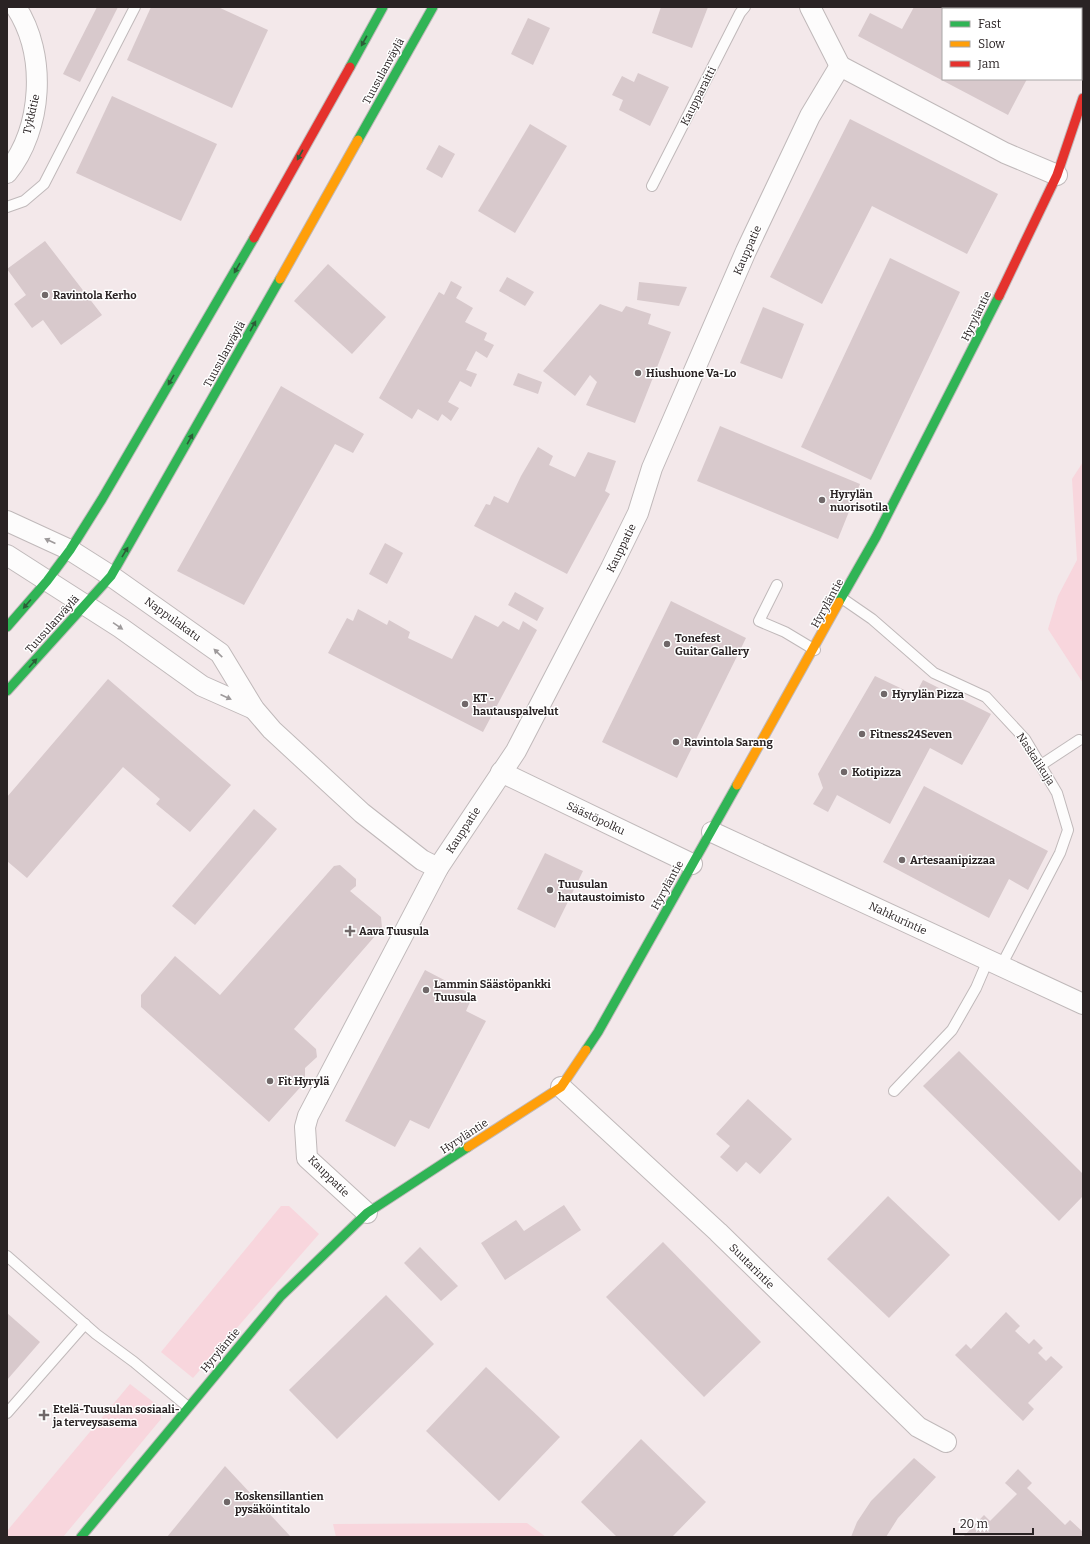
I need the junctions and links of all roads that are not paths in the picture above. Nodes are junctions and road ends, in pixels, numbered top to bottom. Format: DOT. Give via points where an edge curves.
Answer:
graph roads {
  1 [pos="16,7"];
  2 [pos="135,7"];
  3 [pos="383,7"];
  4 [pos="433,7"];
  5 [pos="745,7"];
  6 [pos="810,7"];
  7 [pos="840,66"];
  8 [pos="1083,98"];
  9 [pos="7,173"];
  10 [pos="1057,176"];
  11 [pos="652,186"];
  12 [pos="7,207"];
  13 [pos="7,521"];
  14 [pos="70,550"];
  15 [pos="7,555"];
  16 [pos="111,576"];
  17 [pos="47,581"];
  18 [pos="777,585"];
  19 [pos="843,599"];
  20 [pos="85,604"];
  21 [pos="7,627"];
  22 [pos="814,650"];
  23 [pos="7,691"];
  24 [pos="254,709"];
  25 [pos="1079,740"];
  26 [pos="1041,765"];
  27 [pos="500,772"];
  28 [pos="712,832"];
  29 [pos="692,864"];
  30 [pos="438,868"];
  31 [pos="995,963"];
  32 [pos="1083,1004"];
  33 [pos="561,1087"];
  34 [pos="894,1091"];
  35 [pos="367,1213"];
  36 [pos="7,1256"];
  37 [pos="85,1324"];
  38 [pos="188,1407"];
  39 [pos="7,1413"];
  40 [pos="946,1442"];
  41 [pos="81,1537"];
  1 -- 9 [label="street, Tykkitie" via="33,46 38,76 36,104 27,136"];
  2 -- 12 [label="lane" via="44,184 24,201"];
  3 -- 14 [label="street, one-way" via="246,252"];
  16 -- 4 [label="street, Tuusulanväylä, one-way"];
  5 -- 11 [label="lane, Kaupparaitti"];
  6 -- 7 [label="street"];
  7 -- 10 [label="street" via="1005,153"];
  7 -- 27 [label="street, Kauppatie" via="810,116 746,251 652,468 638,513 516,751"];
  8 -- 10 [label="street, Hyryläntie"];
  10 -- 19 [label="street, Hyryläntie" via="987,321"];
  14 -- 13 [label="street, Nappulakatu, one-way"];
  14 -- 16 [label="street, Nappulakatu"];
  14 -- 17 [label="street"];
  15 -- 17 [label="street, Nappulakatu"];
  16 -- 20 [label="street, Tuusulanväylä"];
  24 -- 16 [label="street, Nappulakatu, one-way" via="220,653"];
  17 -- 20 [label="street, Nappulakatu"];
  17 -- 21 [label="street, one-way"];
  18 -- 22 [label="lane" via="759,621 785,632"];
  19 -- 22 [label="street, Hyryläntie"];
  19 -- 26 [label="lane, Naskalikuja" via="872,619 934,673 986,697 1025,739"];
  23 -- 20 [label="street, Tuusulanväylä, one-way"];
  20 -- 24 [label="street, Nappulakatu, one-way" via="202,686"];
  22 -- 28 [label="street, Hyryläntie"];
  24 -- 30 [label="street, Nappulakatu" via="278,735 362,813 422,860"];
  25 -- 26 [label="lane"];
  26 -- 31 [label="lane, Naskalikuja" via="1057,793 1068,830 1060,853"];
  27 -- 29 [label="street, Säästöpolku"];
  27 -- 30 [label="street, Kauppatie"];
  28 -- 29 [label="street, Hyryläntie"];
  28 -- 31 [label="street, Nahkurintie"];
  29 -- 33 [label="street, Hyryläntie" via="598,1032"];
  30 -- 35 [label="street, Kauppatie" via="308,1116 305,1127 307,1158"];
  31 -- 32 [label="street, Nahkurintie"];
  31 -- 34 [label="lane, Naskalikuja" via="976,988 952,1030"];
  33 -- 35 [label="street, Hyryläntie"];
  33 -- 40 [label="street, Suutarintie" via="718,1232 918,1427"];
  35 -- 38 [label="street, Hyryläntie" via="281,1296"];
  36 -- 37 [label="lane"];
  37 -- 38 [label="lane"];
  37 -- 39 [label="lane"];
  38 -- 41 [label="street, Hyryläntie"];
}
